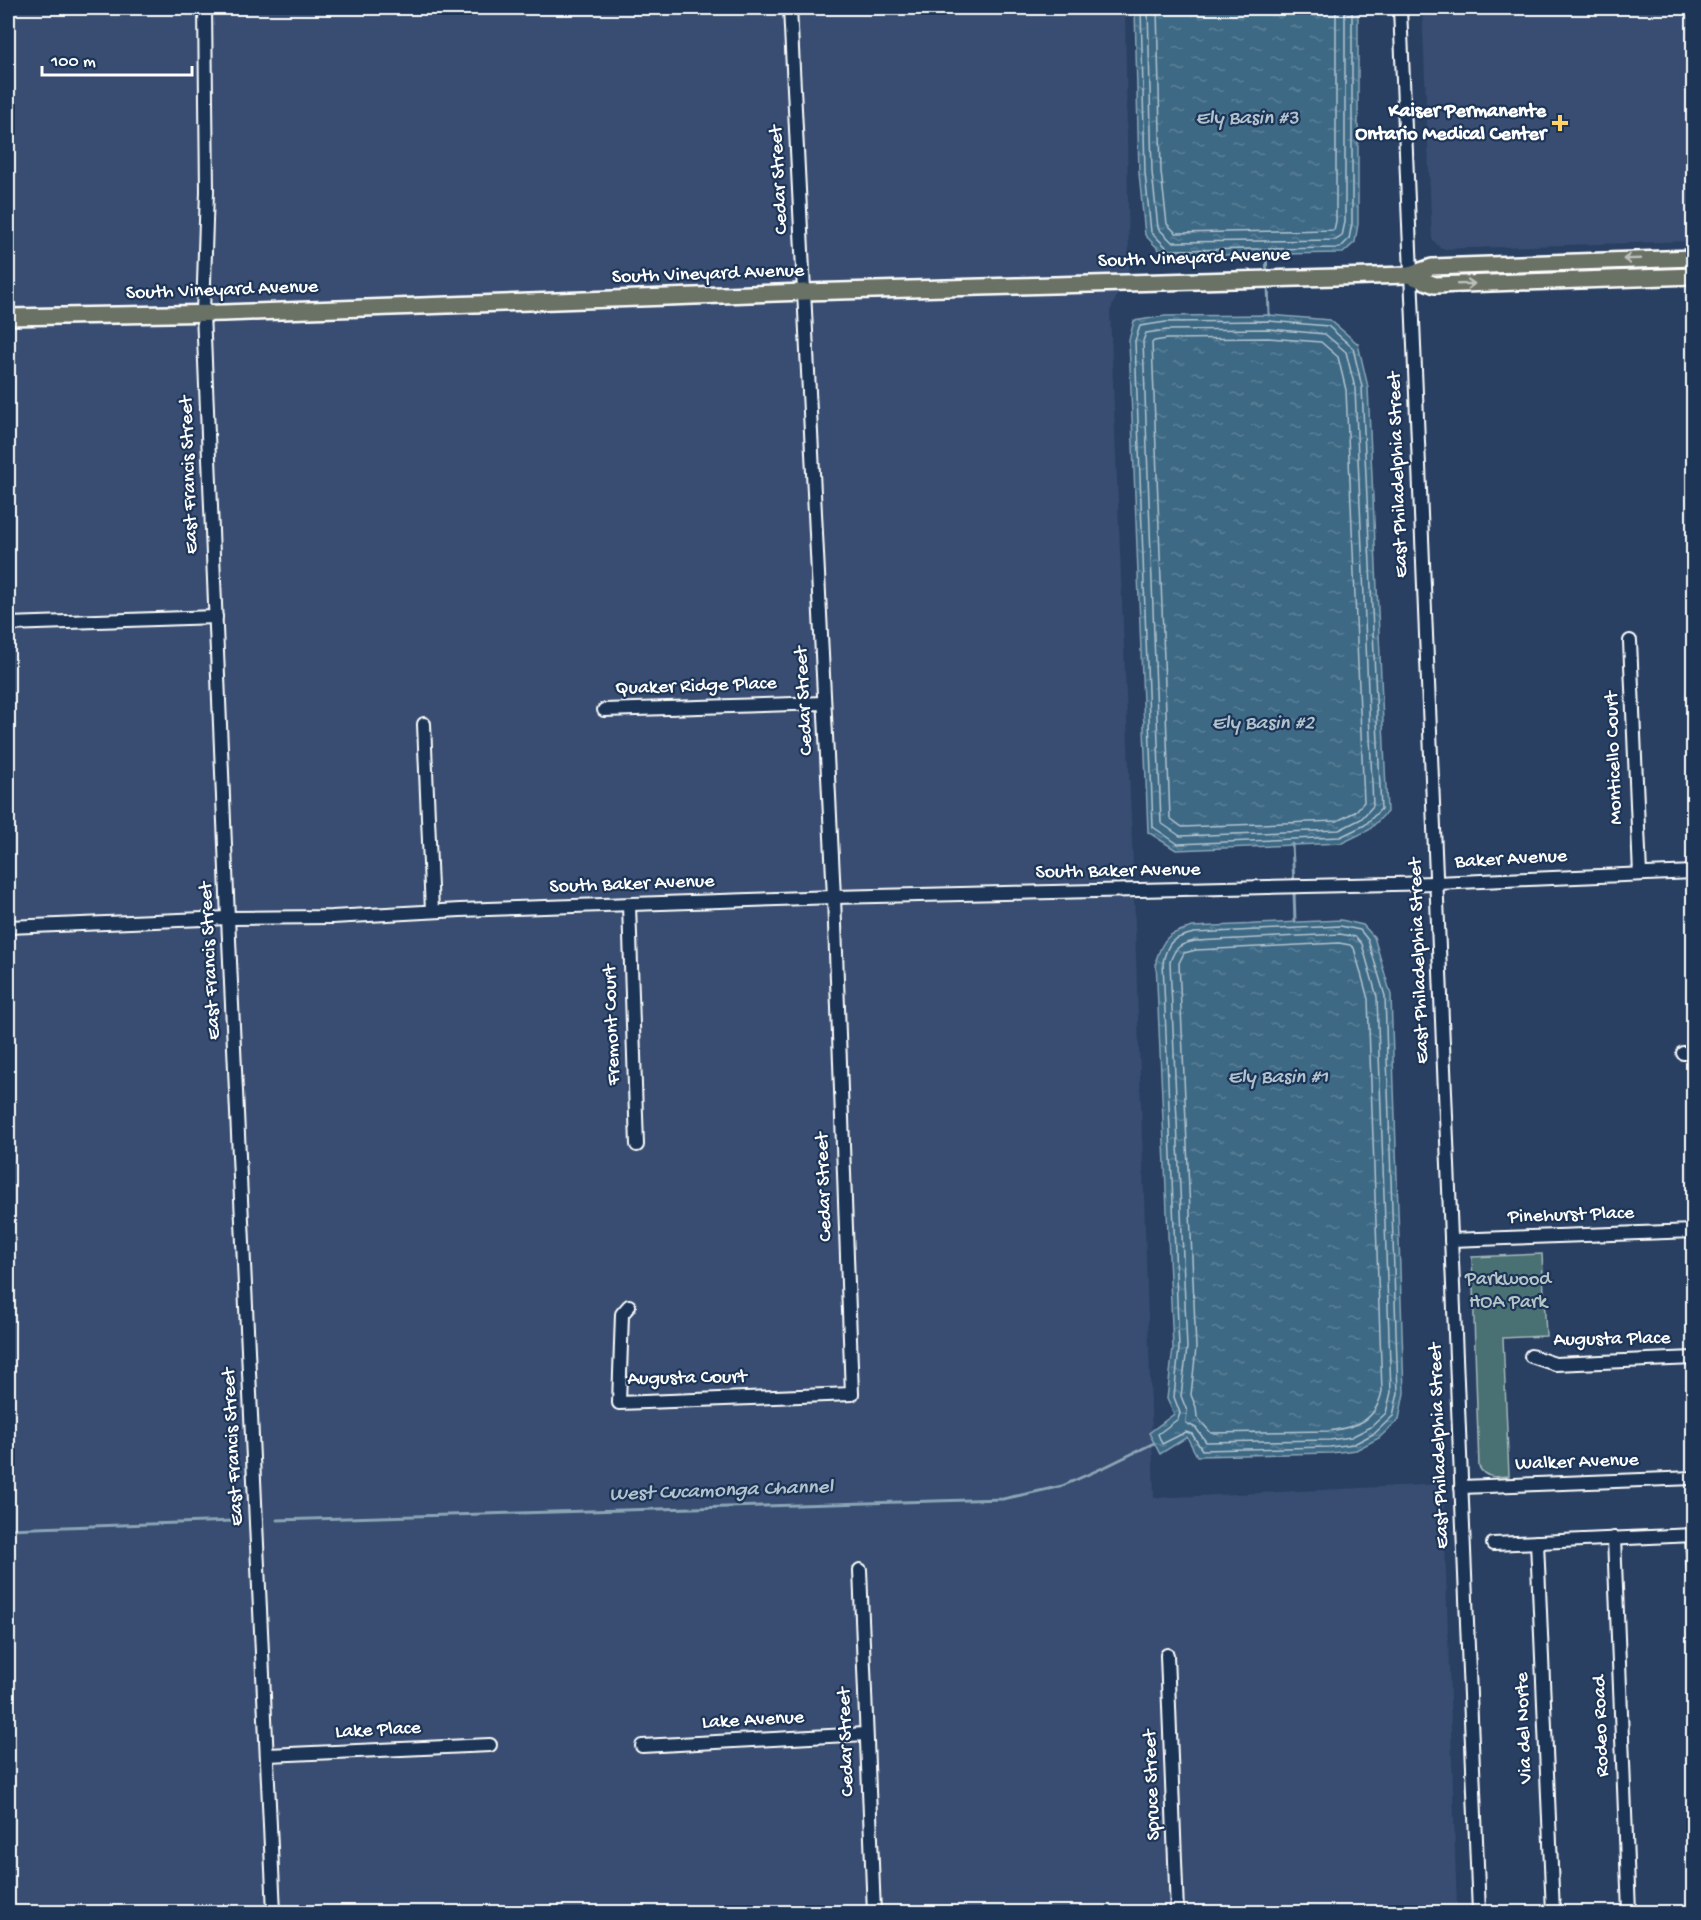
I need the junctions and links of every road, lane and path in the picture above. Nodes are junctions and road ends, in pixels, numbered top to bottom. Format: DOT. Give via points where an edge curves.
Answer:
graph roads {
  1 [pos="205,8"];
  2 [pos="790,8"];
  3 [pos="1400,8"];
  4 [pos="1694,258"];
  5 [pos="1410,274"];
  6 [pos="1694,276"];
  7 [pos="805,292"];
  8 [pos="203,313"];
  9 [pos="8,317"];
  10 [pos="216,617"];
  11 [pos="8,624"];
  12 [pos="1630,640"];
  13 [pos="825,703"];
  14 [pos="604,710"];
  15 [pos="424,724"];
  16 [pos="1694,872"];
  17 [pos="1640,874"];
  18 [pos="1436,883"];
  19 [pos="1257,888"];
  20 [pos="834,897"];
  21 [pos="629,904"];
  22 [pos="432,911"];
  23 [pos="228,918"];
  24 [pos="8,927"];
  25 [pos="637,1145"];
  26 [pos="1694,1231"];
  27 [pos="1451,1240"];
  28 [pos="629,1306"];
  29 [pos="1531,1356"];
  30 [pos="1694,1358"];
  31 [pos="852,1394"];
  32 [pos="1694,1478"];
  33 [pos="1461,1487"];
  34 [pos="1693,1535"];
  35 [pos="1614,1538"];
  36 [pos="1537,1542"];
  37 [pos="1493,1544"];
  38 [pos="860,1570"];
  39 [pos="1694,1574"];
  40 [pos="1167,1655"];
  41 [pos="866,1734"];
  42 [pos="490,1745"];
  43 [pos="642,1746"];
  44 [pos="268,1755"];
  45 [pos="274,1912"];
  46 [pos="874,1912"];
  47 [pos="1177,1912"];
  48 [pos="1479,1912"];
  49 [pos="1552,1912"];
  50 [pos="1629,1912"];
  1 -- 8 [label="street, East Francis Street" via="207,191"];
  2 -- 7 [label="street, Cedar Street"];
  3 -- 5 [label="street, East Philadelphia Street"];
  4 -- 5 [label="main road, South Vineyard Avenue, one-way" via="1432,267"];
  5 -- 6 [label="main road, South Vineyard Avenue, one-way" via="1435,285"];
  5 -- 7 [label="main road, South Vineyard Avenue"];
  5 -- 18 [label="street, East Philadelphia Street"];
  7 -- 8 [label="main road, South Vineyard Avenue"];
  7 -- 13 [label="street, Cedar Street"];
  8 -- 9 [label="main road, South Vineyard Avenue"];
  8 -- 10 [label="street, East Francis Street"];
  10 -- 11 [label="street"];
  10 -- 23 [label="street, East Francis Street"];
  12 -- 17 [label="street, Monticello Court"];
  13 -- 14 [label="street, Quaker Ridge Place"];
  13 -- 20 [label="street, Cedar Street"];
  15 -- 22 [label="street"];
  16 -- 17 [label="street, Baker Avenue"];
  17 -- 18 [label="street, Baker Avenue"];
  18 -- 19 [label="street, Baker Avenue"];
  18 -- 27 [label="street, East Philadelphia Street"];
  19 -- 20 [label="street, South Baker Avenue"];
  20 -- 21 [label="street, South Baker Avenue"];
  20 -- 31 [label="street, Cedar Street"];
  21 -- 22 [label="street, South Baker Avenue"];
  21 -- 25 [label="street, Fremont Court"];
  22 -- 23 [label="street, South Baker Avenue"];
  23 -- 24 [label="street, South Baker Avenue"];
  23 -- 44 [label="street, East Francis Street"];
  26 -- 27 [label="street, Pinehurst Place"];
  27 -- 33 [label="street, East Philadelphia Street"];
  28 -- 31 [label="street, Augusta Court" via="622,1314 619,1403"];
  29 -- 30 [label="street, Augusta Place" via="1555,1364"];
  32 -- 33 [label="street, Walker Avenue"];
  33 -- 48 [label="street, East Philadelphia Street"];
  34 -- 35 [label="street"];
  34 -- 39 [label="street"];
  35 -- 36 [label="street"];
  35 -- 50 [label="street, Rodeo Road"];
  36 -- 37 [label="street"];
  36 -- 49 [label="street, Via del Norte"];
  38 -- 41 [label="street, Cedar Street"];
  40 -- 47 [label="street, Spruce Street"];
  41 -- 43 [label="street, Lake Avenue"];
  41 -- 46 [label="street, Cedar Street"];
  42 -- 44 [label="street, Lake Place"];
  44 -- 45 [label="street, East Francis Street"];
}
